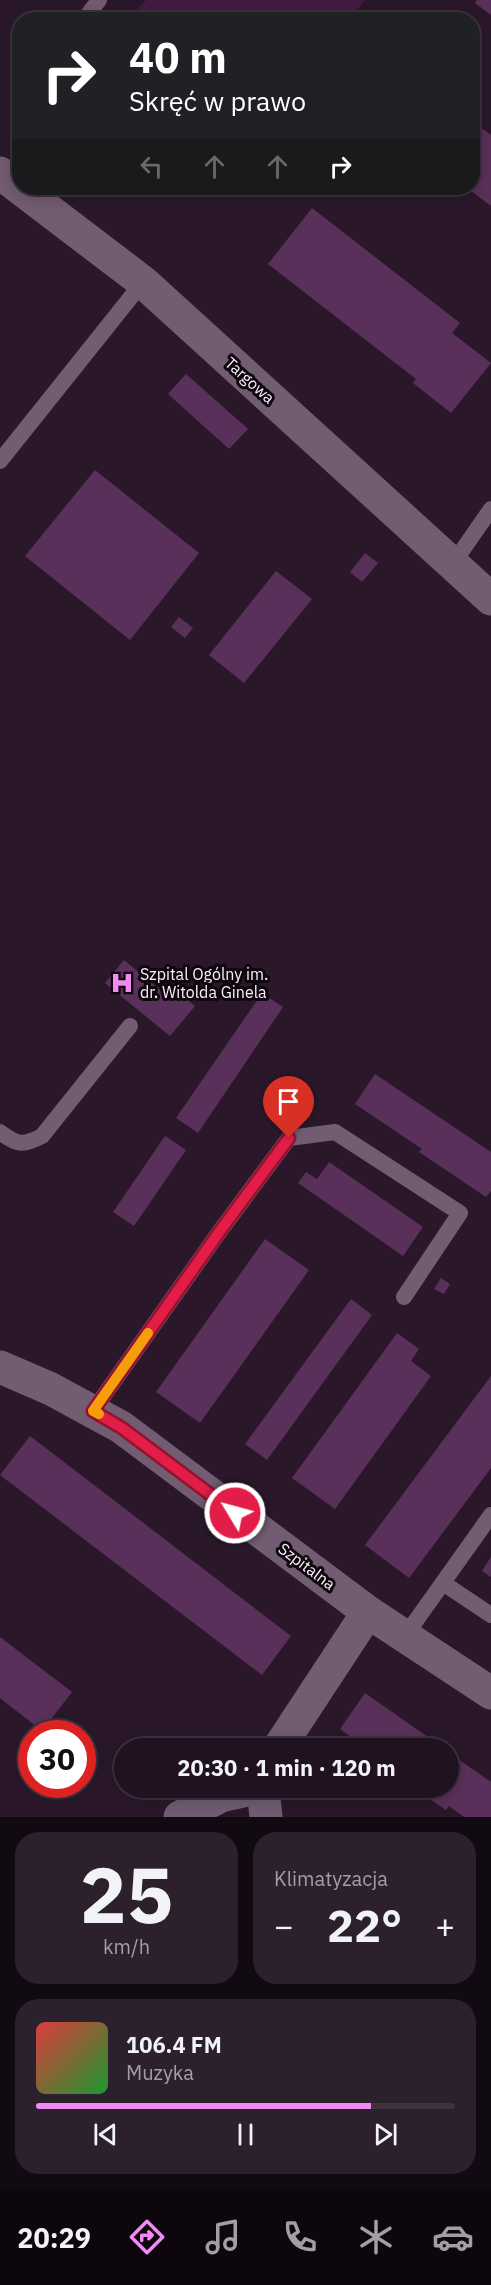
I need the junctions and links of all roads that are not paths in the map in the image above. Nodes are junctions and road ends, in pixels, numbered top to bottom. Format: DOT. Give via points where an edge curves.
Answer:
graph roads {
  1 [pos="0,173"];
  2 [pos="12,182"];
  3 [pos="29,195"];
  4 [pos="143,282"];
  5 [pos="3,450"];
  6 [pos="491,509"];
  7 [pos="452,565"];
  8 [pos="491,599"];
  9 [pos="130,1026"];
  10 [pos="0,1132"];
  11 [pos="404,1297"];
  12 [pos="0,1366"];
  13 [pos="93,1411"];
  14 [pos="491,1515"];
  15 [pos="442,1583"];
  16 [pos="368,1612"];
  17 [pos="491,1615"];
  18 [pos="405,1636"];
  19 [pos="491,1693"];
  20 [pos="285,1738"];
  21 [pos="217,1798"];
  22 [pos="264,1798"];
  23 [pos="180,1817"];
  24 [pos="266,1817"];
  1 -- 2 [label="street, Targowa"];
  3 -- 4 [label="street, Targowa"];
  4 -- 5 [label="lane"];
  4 -- 7 [label="street, Targowa"];
  6 -- 7 [label="lane"];
  7 -- 8 [label="street, Targowa"];
  9 -- 10 [label="lane" via="42,1136 23,1144"];
  11 -- 13 [label="lane" via="460,1213 335,1132 289,1138"];
  12 -- 13 [label="street, Szpitalna"];
  13 -- 16 [label="street, Szpitalna" via="122,1428"];
  14 -- 15 [label="lane"];
  15 -- 17 [label="lane"];
  15 -- 18 [label="lane"];
  16 -- 18 [label="street, Szpitalna"];
  16 -- 20 [label="street"];
  18 -- 19 [label="street, Szpitalna"];
  21 -- 23 [label="street"];
  22 -- 24 [label="street"];
}
